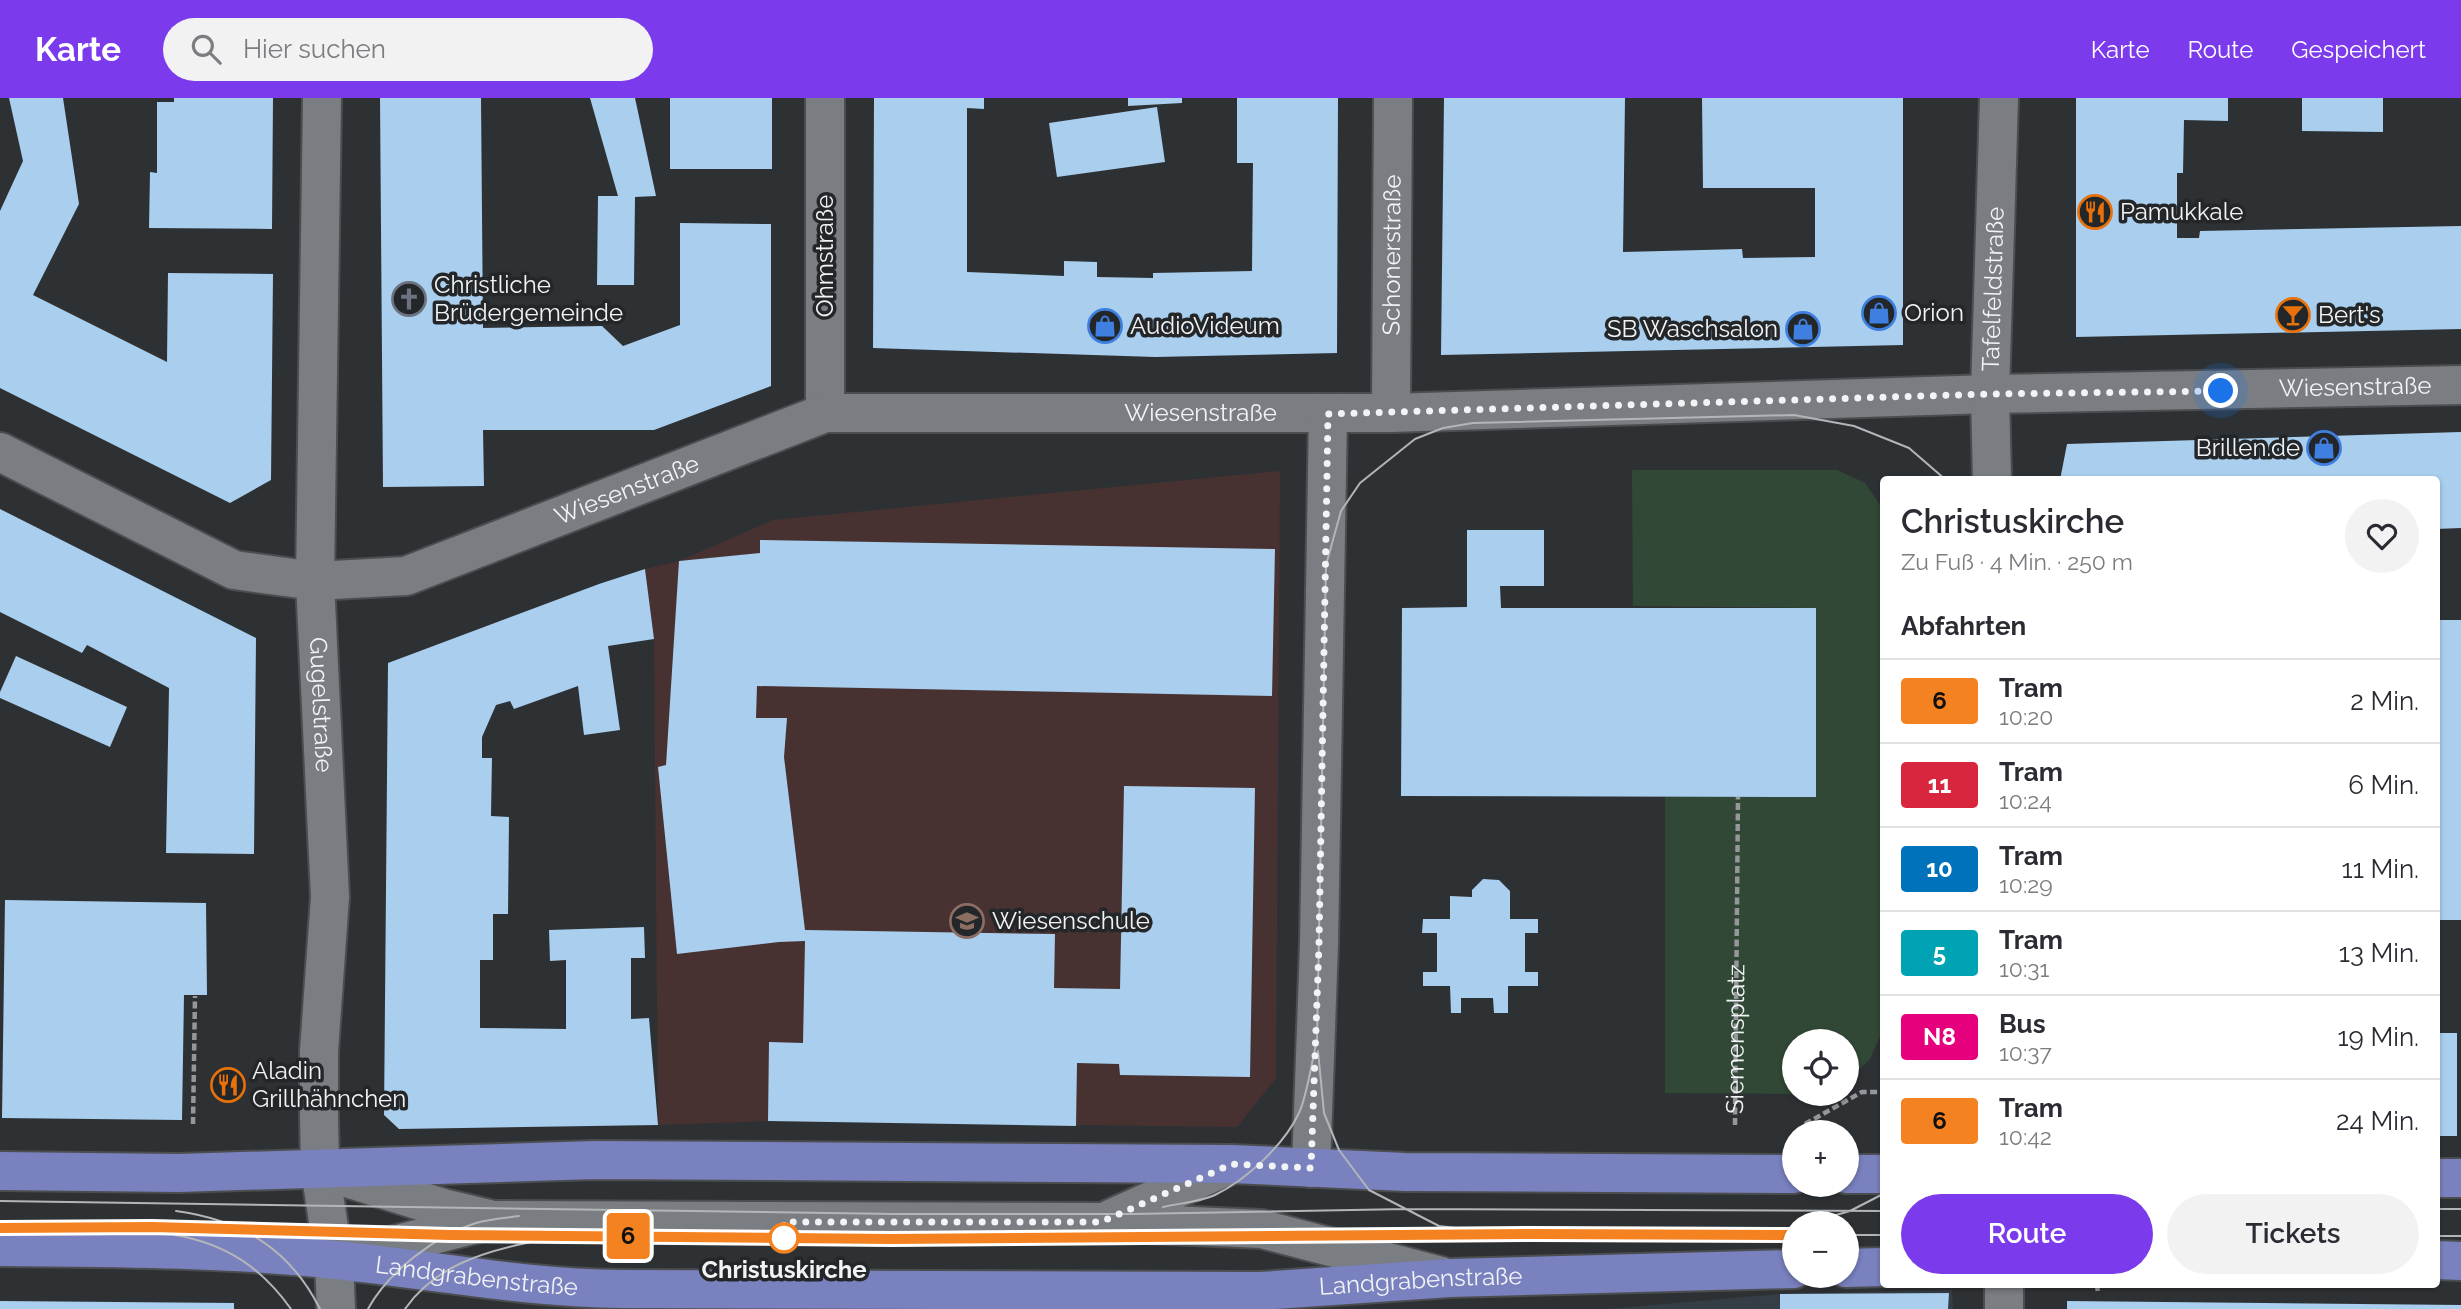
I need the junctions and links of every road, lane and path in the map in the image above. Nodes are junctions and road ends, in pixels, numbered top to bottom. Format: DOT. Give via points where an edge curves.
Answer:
graph roads {
  1 [pos="322,98"];
  2 [pos="825,98"];
  3 [pos="1393,98"];
  4 [pos="1999,98"];
  5 [pos="2461,385"];
  6 [pos="1990,394"];
  7 [pos="825,413"];
  8 [pos="1391,413"];
  9 [pos="1328,414"];
  10 [pos="0,452"];
  11 [pos="1993,476"];
  12 [pos="315,582"];
  13 [pos="1738,797"];
  14 [pos="195,996"];
  15 [pos="1880,1093"];
  16 [pos="1812,1120"];
  17 [pos="1735,1123"];
  18 [pos="1748,1124"];
  19 [pos="193,1128"];
  20 [pos="1232,1164"];
  21 [pos="1311,1168"];
  22 [pos="320,1170"];
  23 [pos="0,1171"];
  24 [pos="1782,1174"];
  25 [pos="1859,1174"];
  26 [pos="1880,1174"];
  27 [pos="1734,1175"];
  28 [pos="2440,1178"];
  29 [pos="2461,1178"];
  30 [pos="491,1220"];
  31 [pos="1101,1222"];
  32 [pos="0,1247"];
  33 [pos="334,1260"];
  34 [pos="2440,1260"];
  35 [pos="2461,1261"];
  36 [pos="1880,1267"];
  37 [pos="1859,1268"];
  38 [pos="1782,1269"];
  39 [pos="1450,1278"];
  40 [pos="2004,1288"];
  41 [pos="2097,1288"];
  42 [pos="2098,1294"];
  43 [pos="336,1309"];
  44 [pos="2004,1309"];
  1 -- 12 [label="street, Gugelstraße"];
  2 -- 7 [label="street, Ohmstraße"];
  3 -- 8 [label="street, Schonerstraße"];
  4 -- 6 [label="street, Tafelfeldstraße"];
  5 -- 6 [label="street, Wiesenstraße"];
  6 -- 8 [label="street, Wiesenstraße"];
  6 -- 11 [label="street, Tafelfeldstraße"];
  7 -- 9 [label="street, Wiesenstraße"];
  7 -- 12 [label="street, Wiesenstraße" via="406,576"];
  8 -- 9 [label="street, Wiesenstraße"];
  9 -- 21 [label="street" via="1320,931"];
  10 -- 12 [label="street, Wiesenstraße" via="234,570"];
  12 -- 22 [label="street, Gugelstraße" via="330,897 319,1051"];
  13 -- 17 [label="path, Siemensplatz"];
  14 -- 19 [label="path"];
  15 -- 16 [label="path" via="1862,1092"];
  17 -- 18 [label="path"];
  17 -- 27 [label="path, Siemensplatz"];
  20 -- 21 [label="main road"];
  20 -- 22 [label="main road" via="595,1160"];
  20 -- 31 [label="street"];
  21 -- 27 [label="main road"];
  22 -- 23 [label="main road"];
  22 -- 30 [label="street"];
  22 -- 33 [label="street, Gugelstraße"];
  24 -- 27 [label="main road"];
  25 -- 26 [label="main road"];
  28 -- 29 [label="main road"];
  30 -- 31 [label="street"];
  30 -- 33 [label="street"];
  31 -- 39 [label="street" via="1262,1228"];
  32 -- 33 [label="main road, Landgrabenstraße" via="178,1249"];
  33 -- 39 [label="main road, Landgrabenstraße" via="522,1284 622,1289 1260,1291"];
  33 -- 43 [label="street, Gugelstraße"];
  34 -- 35 [label="main road"];
  36 -- 37 [label="main road"];
  38 -- 39 [label="main road, Landgrabenstraße"];
  40 -- 44 [label="street"];
  41 -- 42 [label="path"];
}
